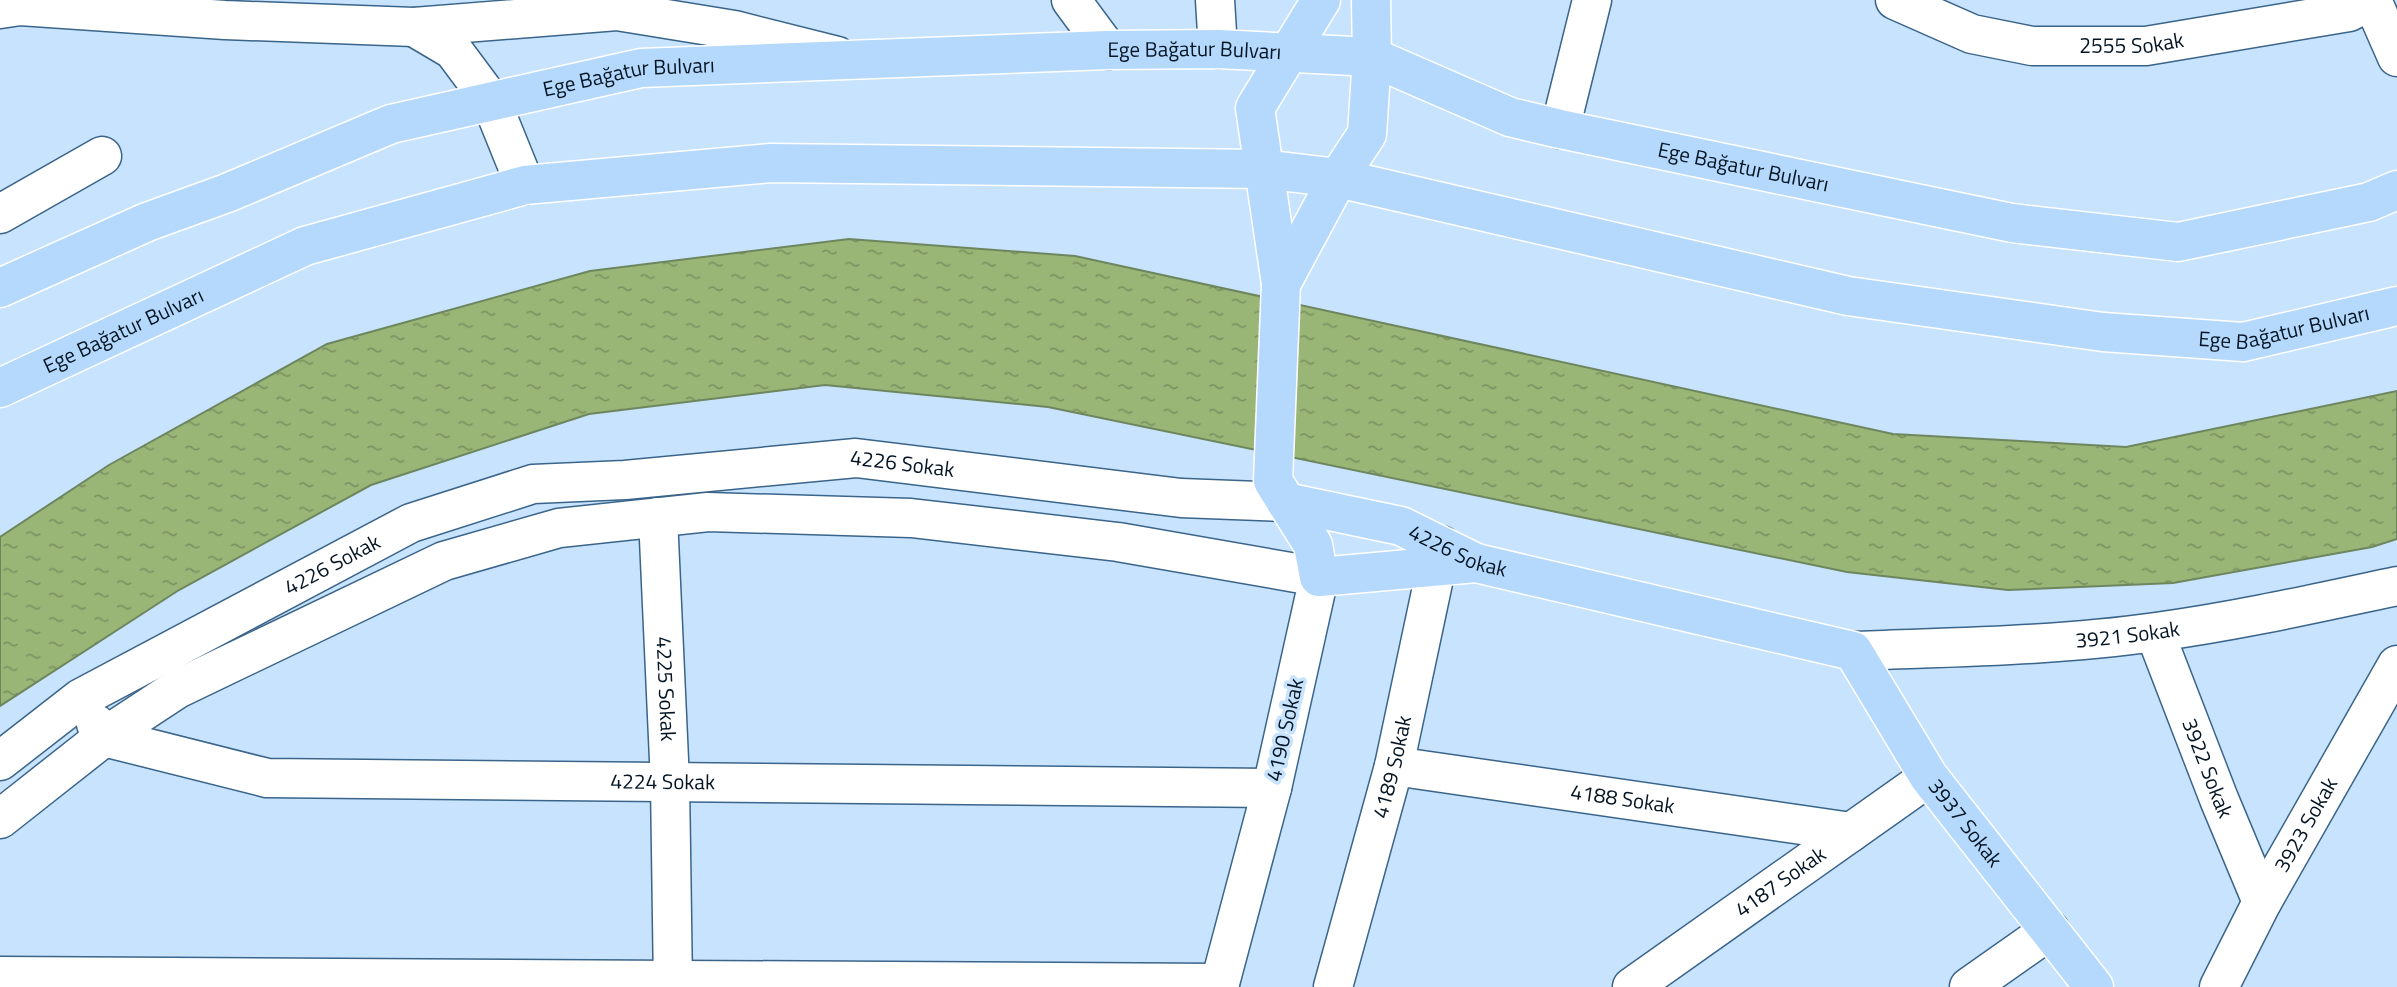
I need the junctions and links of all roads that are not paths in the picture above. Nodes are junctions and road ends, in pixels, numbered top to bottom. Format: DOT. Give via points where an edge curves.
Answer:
graph roads {
  1 [pos="1071,0"];
  2 [pos="1215,0"];
  3 [pos="1321,0"];
  4 [pos="1371,0"];
  5 [pos="1592,0"];
  6 [pos="1895,0"];
  7 [pos="2372,0"];
  8 [pos="0,9"];
  9 [pos="440,17"];
  10 [pos="1219,49"];
  11 [pos="1108,50"];
  12 [pos="1288,52"];
  13 [pos="1372,57"];
  14 [pos="2397,57"];
  15 [pos="849,59"];
  16 [pos="491,101"];
  17 [pos="1560,129"];
  18 [pos="102,156"];
  19 [pos="1263,169"];
  20 [pos="1338,178"];
  21 [pos="525,186"];
  22 [pos="2397,190"];
  23 [pos="0,214"];
  24 [pos="1281,284"];
  25 [pos="0,288"];
  26 [pos="2397,306"];
  27 [pos="0,388"];
  28 [pos="1280,491"];
  29 [pos="657,517"];
  30 [pos="1439,555"];
  31 [pos="1320,577"];
  32 [pos="2397,586"];
  33 [pos="2155,633"];
  34 [pos="1853,651"];
  35 [pos="2397,665"];
  36 [pos="81,698"];
  37 [pos="104,737"];
  38 [pos="0,761"];
  39 [pos="1394,766"];
  40 [pos="1929,776"];
  41 [pos="670,782"];
  42 [pos="1272,789"];
  43 [pos="0,819"];
  44 [pos="1851,832"];
  45 [pos="2262,902"];
  46 [pos="2050,930"];
  47 [pos="0,975"];
  48 [pos="673,983"];
  49 [pos="1220,985"];
  50 [pos="1333,987"];
  51 [pos="1632,987"];
  52 [pos="1969,987"];
  53 [pos="2094,987"];
  54 [pos="2219,987"];
  1 -- 11 [label="street"];
  2 -- 10 [label="street"];
  3 -- 12 [label="main road"];
  4 -- 13 [label="main road"];
  5 -- 17 [label="street"];
  6 -- 7 [label="street, 2555 Sokak" via="1972,34 2032,47 2146,46 2349,12"];
  7 -- 14 [label="street"];
  8 -- 9 [label="street" via="20,6 225,20"];
  9 -- 15 [label="street" via="617,11 734,30"];
  9 -- 16 [label="street" via="453,50"];
  10 -- 11 [label="main road, Ege Bağatur Bulvarı"];
  10 -- 12 [label="main road, Ege Bağatur Bulvarı"];
  11 -- 15 [label="main road, Ege Bağatur Bulvarı"];
  12 -- 13 [label="main road, Ege Bağatur Bulvarı"];
  12 -- 19 [label="main road" via="1255,108"];
  13 -- 17 [label="main road, Ege Bağatur Bulvarı" via="1510,117"];
  13 -- 20 [label="main road" via="1367,134"];
  15 -- 16 [label="main road, Ege Bağatur Bulvarı" via="641,68"];
  16 -- 21 [label="street"];
  16 -- 25 [label="main road, Ege Bağatur Bulvarı" via="391,124 147,222"];
  17 -- 22 [label="main road, Ege Bağatur Bulvarı" via="2012,223 2178,242 2370,202"];
  18 -- 23 [label="street"];
  19 -- 20 [label="main road, Ege Bağatur Bulvarı"];
  19 -- 21 [label="main road, Ege Bağatur Bulvarı" via="772,163"];
  19 -- 24 [label="main road"];
  20 -- 24 [label="main road"];
  20 -- 26 [label="main road, Ege Bağatur Bulvarı" via="1848,296 2103,332 2243,342"];
  21 -- 27 [label="main road, Ege Bağatur Bulvarı" via="305,246"];
  24 -- 28 [label="main road"];
  28 -- 30 [label="main road, 4226 Sokak" via="1401,526"];
  28 -- 31 [label="main road, 4190 Sokak" via="1313,545"];
  28 -- 36 [label="street, 4226 Sokak" via="1181,498 856,457 625,480 533,484 411,523"];
  29 -- 31 [label="street" via="708,512 911,518 1118,542"];
  29 -- 37 [label="street" via="559,528 444,561 177,689"];
  29 -- 41 [label="street, 4225 Sokak"];
  30 -- 31 [label="main road, 4226 Sokak"];
  30 -- 34 [label="main road, 4226 Sokak"];
  30 -- 39 [label="street, 4189 Sokak"];
  31 -- 42 [label="street, 4190 Sokak"];
  32 -- 33 [label="street, 3921 Sokak"];
  33 -- 34 [label="street, 3921 Sokak" via="2032,644"];
  33 -- 45 [label="street, 3922 Sokak"];
  34 -- 40 [label="main road, 3937 Sokak"];
  35 -- 45 [label="street, 3923 Sokak"];
  36 -- 37 [label="street"];
  36 -- 38 [label="street, 4226 Sokak"];
  37 -- 41 [label="street, 4224 Sokak" via="267,778"];
  37 -- 43 [label="street"];
  39 -- 44 [label="street, 4188 Sokak"];
  39 -- 50 [label="street, 4189 Sokak"];
  40 -- 44 [label="street, 4187 Sokak"];
  40 -- 46 [label="main road, 3937 Sokak"];
  41 -- 42 [label="street, 4224 Sokak"];
  41 -- 48 [label="street, 4225 Sokak"];
  42 -- 49 [label="street, 4190 Sokak"];
  44 -- 51 [label="street, 4187 Sokak"];
  45 -- 54 [label="street, 3923 Sokak"];
  46 -- 52 [label="street"];
  46 -- 53 [label="main road, 3937 Sokak"];
  47 -- 48 [label="street"];
  48 -- 49 [label="street"];
}
